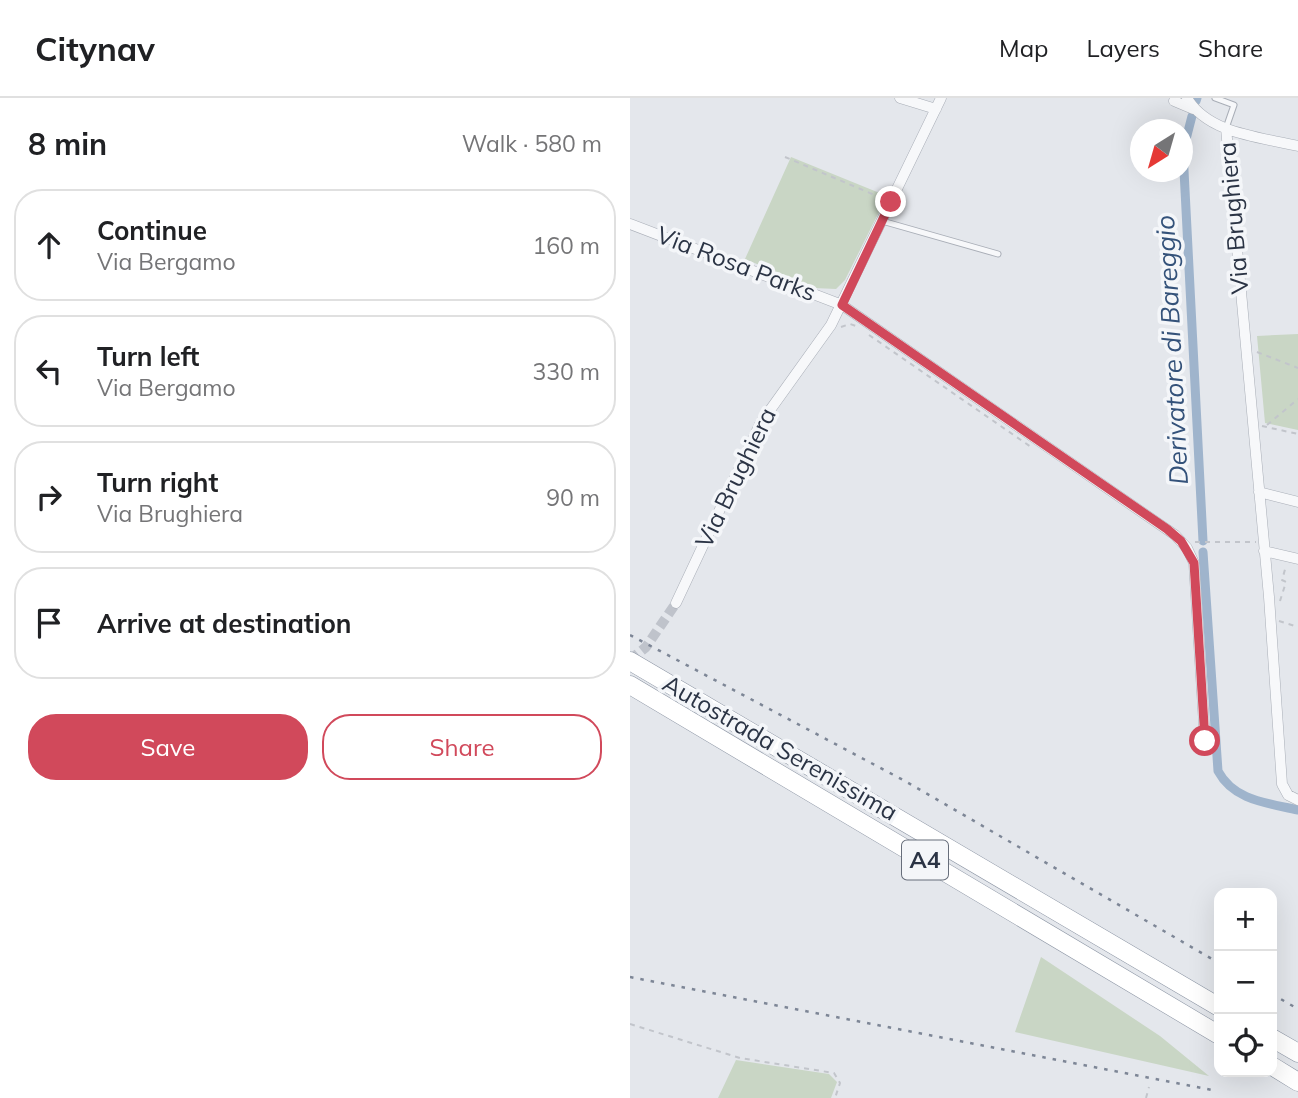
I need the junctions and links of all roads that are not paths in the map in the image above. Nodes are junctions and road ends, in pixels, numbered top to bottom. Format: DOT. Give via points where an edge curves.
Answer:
graph roads {
  1 [pos="900,98"];
  2 [pos="942,98"];
  3 [pos="1215,98"];
  4 [pos="1177,99"];
  5 [pos="936,109"];
  6 [pos="1226,128"];
  7 [pos="1298,146"];
  8 [pos="882,221"];
  9 [pos="630,224"];
  10 [pos="998,254"];
  11 [pos="842,305"];
  12 [pos="1259,492"];
  13 [pos="1298,502"];
  14 [pos="1268,552"];
  15 [pos="1298,559"];
  16 [pos="676,603"];
  17 [pos="630,661"];
  18 [pos="630,685"];
  19 [pos="1205,741"];
  20 [pos="1298,800"];
  21 [pos="1214,1004"];
  22 [pos="1214,1032"];
  23 [pos="1277,1041"];
  24 [pos="1298,1053"];
  25 [pos="1277,1069"];
  26 [pos="1298,1082"];
  1 -- 5 [label="street"];
  2 -- 5 [label="street, Via Brughiera"];
  3 -- 6 [label="lane" via="1234,104"];
  4 -- 6 [label="street, Via Brughiera"];
  5 -- 8 [label="street, Via Brughiera"];
  6 -- 7 [label="street, Via Brughiera"];
  6 -- 12 [label="street, Via Brughiera"];
  8 -- 10 [label="lane"];
  8 -- 11 [label="street, Via Brughiera"];
  9 -- 11 [label="street, Via Rosa Parks"];
  11 -- 16 [label="street, Via Brughiera" via="821,342 770,406"];
  11 -- 19 [label="street, Via Rosa Parks" via="1181,541 1194,563"];
  12 -- 13 [label="street"];
  12 -- 14 [label="street, Via Brughiera"];
  14 -- 15 [label="street"];
  14 -- 20 [label="street, Via Brughiera" via="1275,601 1271,619 1282,784 1286,793"];
  17 -- 21 [label="highway, Autostrada Serenissima / A4"];
  18 -- 22 [label="highway, Autostrada Serenissima / A4"];
  23 -- 24 [label="highway"];
  25 -- 26 [label="highway"];
}
